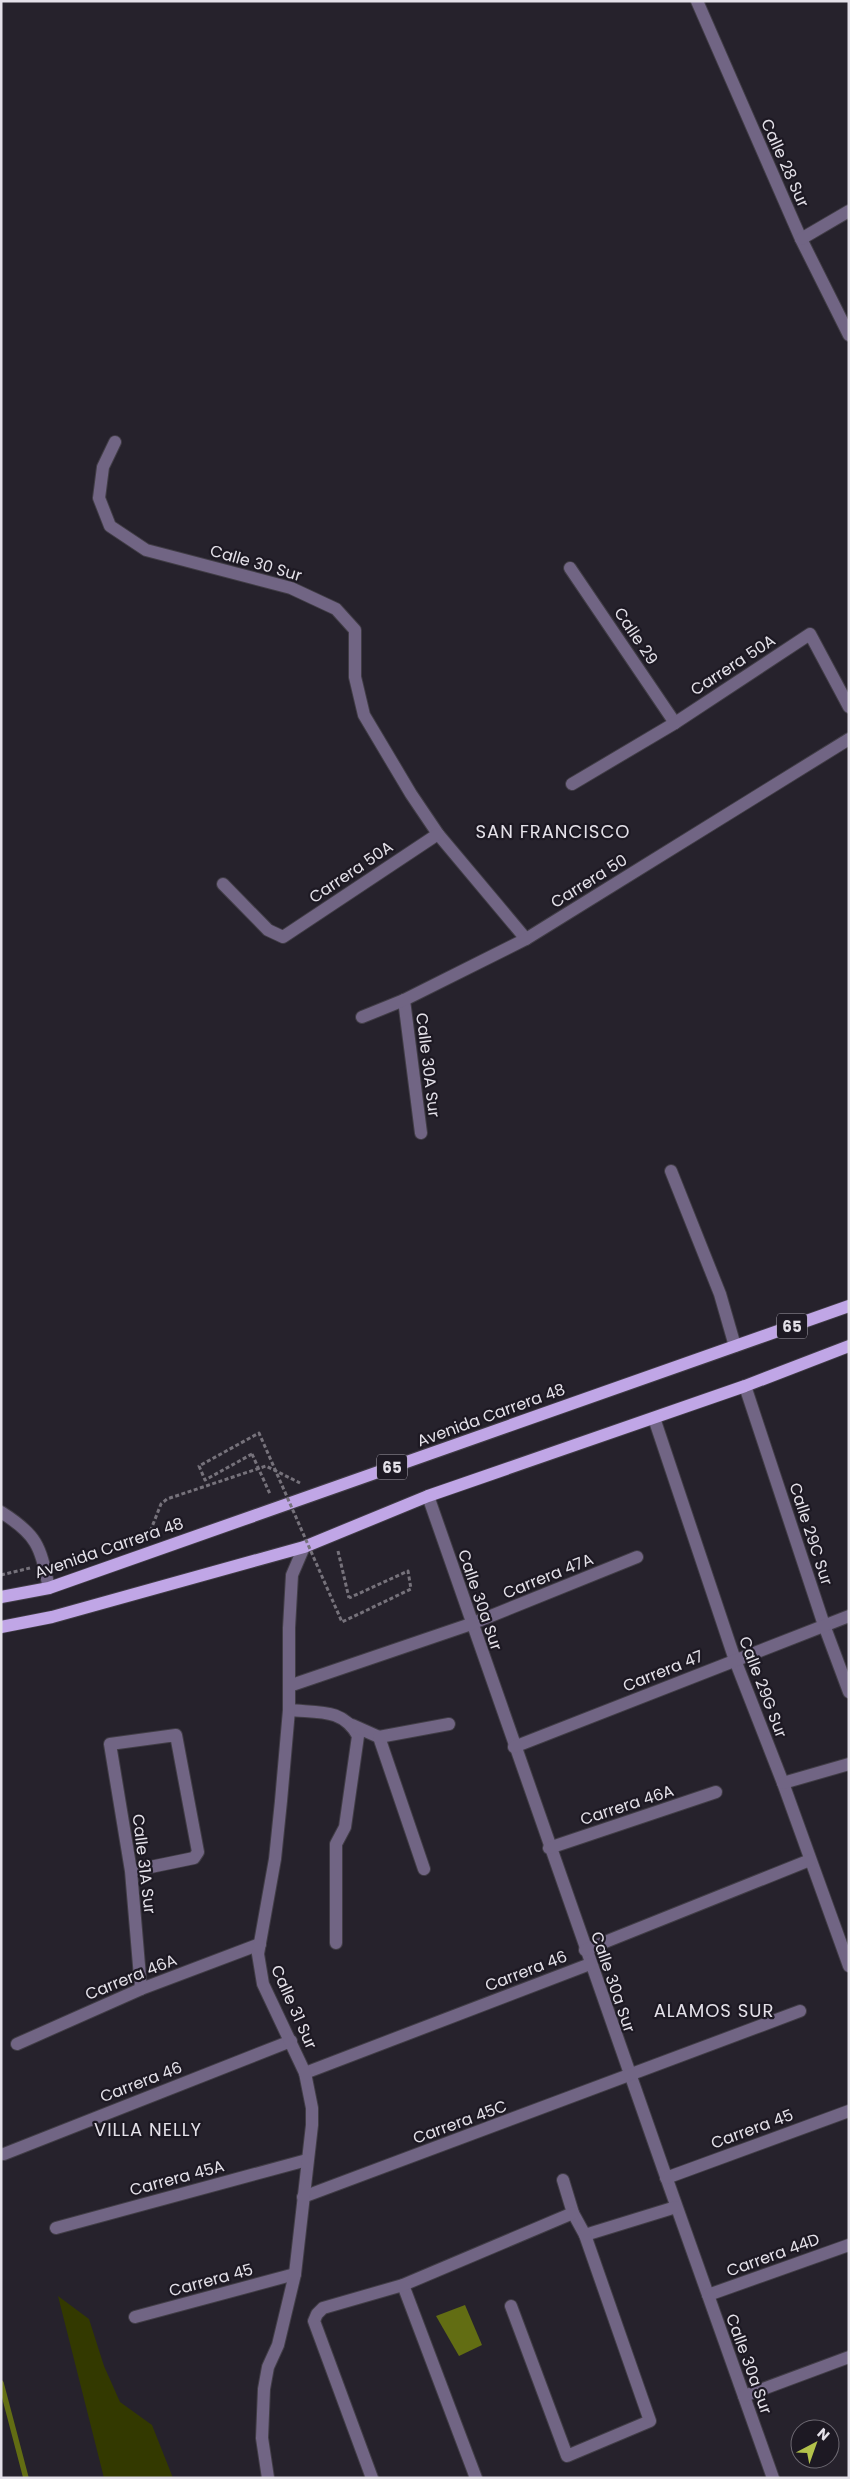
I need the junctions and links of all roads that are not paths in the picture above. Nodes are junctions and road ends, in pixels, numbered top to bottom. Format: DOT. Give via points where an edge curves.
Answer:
graph roads {
  1 [pos="697,1"];
  2 [pos="849,211"];
  3 [pos="801,239"];
  4 [pos="847,328"];
  5 [pos="116,442"];
  6 [pos="570,568"];
  7 [pos="849,707"];
  8 [pos="674,722"];
  9 [pos="849,739"];
  10 [pos="572,784"];
  11 [pos="438,834"];
  12 [pos="224,884"];
  13 [pos="526,939"];
  14 [pos="404,1000"];
  15 [pos="362,1017"];
  16 [pos="420,1133"];
  17 [pos="671,1171"];
  18 [pos="849,1306"];
  19 [pos="735,1346"];
  20 [pos="849,1346"];
  21 [pos="745,1386"];
  22 [pos="654,1418"];
  23 [pos="428,1496"];
  24 [pos="1,1512"];
  25 [pos="304,1547"];
  26 [pos="637,1557"];
  27 [pos="49,1588"];
  28 [pos="1,1597"];
  29 [pos="849,1616"];
  30 [pos="471,1624"];
  31 [pos="824,1625"];
  32 [pos="1,1627"];
  33 [pos="735,1660"];
  34 [pos="289,1686"];
  35 [pos="849,1692"];
  36 [pos="289,1710"];
  37 [pos="449,1724"];
  38 [pos="352,1725"];
  39 [pos="379,1737"];
  40 [pos="514,1748"];
  41 [pos="849,1764"];
  42 [pos="783,1783"];
  43 [pos="716,1792"];
  44 [pos="549,1848"];
  45 [pos="810,1860"];
  46 [pos="424,1869"];
  47 [pos="131,1871"];
  48 [pos="336,1943"];
  49 [pos="260,1944"];
  50 [pos="585,1950"];
  51 [pos="590,1964"];
  52 [pos="849,1966"];
  53 [pos="141,1989"];
  54 [pos="800,2011"];
  55 [pos="291,2041"];
  56 [pos="17,2044"];
  57 [pos="305,2073"];
  58 [pos="629,2077"];
  59 [pos="849,2112"];
  60 [pos="4,2154"];
  61 [pos="307,2160"];
  62 [pos="666,2178"];
  63 [pos="563,2180"];
  64 [pos="303,2197"];
  65 [pos="676,2207"];
  66 [pos="573,2213"];
  67 [pos="56,2228"];
  68 [pos="585,2235"];
  69 [pos="849,2245"];
  70 [pos="295,2274"];
  71 [pos="403,2285"];
  72 [pos="708,2295"];
  73 [pos="510,2306"];
  74 [pos="135,2317"];
  75 [pos="849,2356"];
  76 [pos="744,2396"];
  77 [pos="268,2478"];
  78 [pos="372,2478"];
  79 [pos="476,2478"];
  80 [pos="773,2478"];
  1 -- 3 [label="street, Calle 28 Sur"];
  2 -- 3 [label="street"];
  3 -- 4 [label="street, Calle 28 Sur"];
  5 -- 11 [label="street, Calle 30 Sur" via="103,467 99,498 110,526 146,550 291,588 336,609 355,630 355,677 364,715 410,794"];
  6 -- 8 [label="street, Calle 29"];
  7 -- 8 [label="street, Carrera 50A" via="810,634"];
  8 -- 10 [label="street, Carrera 50A"];
  9 -- 13 [label="street, Carrera 50"];
  11 -- 12 [label="street, Carrera 50A" via="283,937 268,930"];
  11 -- 13 [label="street, Calle 30 Sur"];
  13 -- 14 [label="street, Carrera 50"];
  14 -- 15 [label="street, Carrera 50"];
  14 -- 16 [label="street, Calle 30A Sur"];
  17 -- 19 [label="street" via="720,1294"];
  18 -- 19 [label="main road, Avenida Carrera 48 / 65"];
  19 -- 27 [label="main road, Avenida Carrera 48 / 65"];
  20 -- 21 [label="main road, 65"];
  21 -- 22 [label="main road, 65"];
  21 -- 31 [label="street, Calle 29C Sur"];
  22 -- 23 [label="main road, 65"];
  22 -- 33 [label="street, Calle 29G Sur"];
  23 -- 25 [label="main road, 65"];
  23 -- 30 [label="street, Calle 30a Sur"];
  24 -- 27 [label="street" via="20,1523 40,1548"];
  25 -- 32 [label="main road, 65" via="52,1617"];
  25 -- 34 [label="street, Calle 31 Sur" via="292,1575"];
  26 -- 30 [label="street, Carrera 47A"];
  27 -- 28 [label="main road, Avenida Carrera 48 / 65"];
  29 -- 31 [label="street, Carrera 47"];
  30 -- 34 [label="street, Carrera 47A"];
  30 -- 40 [label="street, Calle 30a Sur"];
  31 -- 33 [label="street, Carrera 47"];
  31 -- 35 [label="street, Calle 29C Sur"];
  33 -- 40 [label="street, Carrera 47"];
  33 -- 42 [label="street, Calle 29G Sur"];
  34 -- 36 [label="street, Calle 31 Sur"];
  36 -- 38 [label="street" via="339,1715"];
  36 -- 49 [label="street, Calle 31 Sur" via="275,1859"];
  37 -- 39 [label="street"];
  38 -- 39 [label="street"];
  38 -- 48 [label="street" via="358,1736 344,1827 336,1844"];
  39 -- 46 [label="street"];
  40 -- 44 [label="street, Calle 30a Sur"];
  41 -- 42 [label="street"];
  42 -- 45 [label="street, Calle 29G Sur"];
  43 -- 44 [label="street, Carrera 46A"];
  44 -- 50 [label="street, Calle 30a Sur"];
  45 -- 50 [label="street, Carrera 46"];
  45 -- 52 [label="street, Calle 29G Sur"];
  47 -- 47 [label="street, Calle 31A Sur" via="110,1744 176,1735 198,1852 194,1858"];
  47 -- 53 [label="street, Calle 31A Sur"];
  49 -- 53 [label="street, Carrera 46A"];
  49 -- 55 [label="street, Calle 31 Sur" via="260,1974"];
  50 -- 51 [label="street, Calle 30a Sur"];
  51 -- 57 [label="street, Carrera 46"];
  51 -- 58 [label="street, Calle 30a Sur"];
  53 -- 56 [label="street, Carrera 46A"];
  54 -- 58 [label="street"];
  55 -- 57 [label="street, Calle 31 Sur"];
  55 -- 60 [label="street, Carrera 46"];
  57 -- 61 [label="street, Calle 31 Sur" via="312,2108"];
  58 -- 62 [label="street, Calle 30a Sur"];
  58 -- 64 [label="street, Carrera 45C"];
  59 -- 62 [label="street, Carrera 45"];
  61 -- 64 [label="street, Calle 31 Sur"];
  61 -- 67 [label="street, Carrera 45A"];
  62 -- 65 [label="street, Calle 30a Sur"];
  63 -- 66 [label="street"];
  64 -- 70 [label="street, Calle 31 Sur"];
  65 -- 68 [label="street"];
  65 -- 72 [label="street, Calle 30a Sur"];
  66 -- 68 [label="street"];
  66 -- 71 [label="street"];
  68 -- 73 [label="street" via="650,2421 567,2456"];
  69 -- 72 [label="street, Carrera 44D"];
  70 -- 74 [label="street, Carrera 45"];
  70 -- 77 [label="street, Calle 31 Sur" via="264,2389 262,2438"];
  71 -- 78 [label="street" via="323,2308 314,2321"];
  71 -- 79 [label="street"];
  72 -- 76 [label="street, Calle 30a Sur"];
  75 -- 76 [label="street"];
  76 -- 80 [label="street, Calle 30a Sur"];
}
